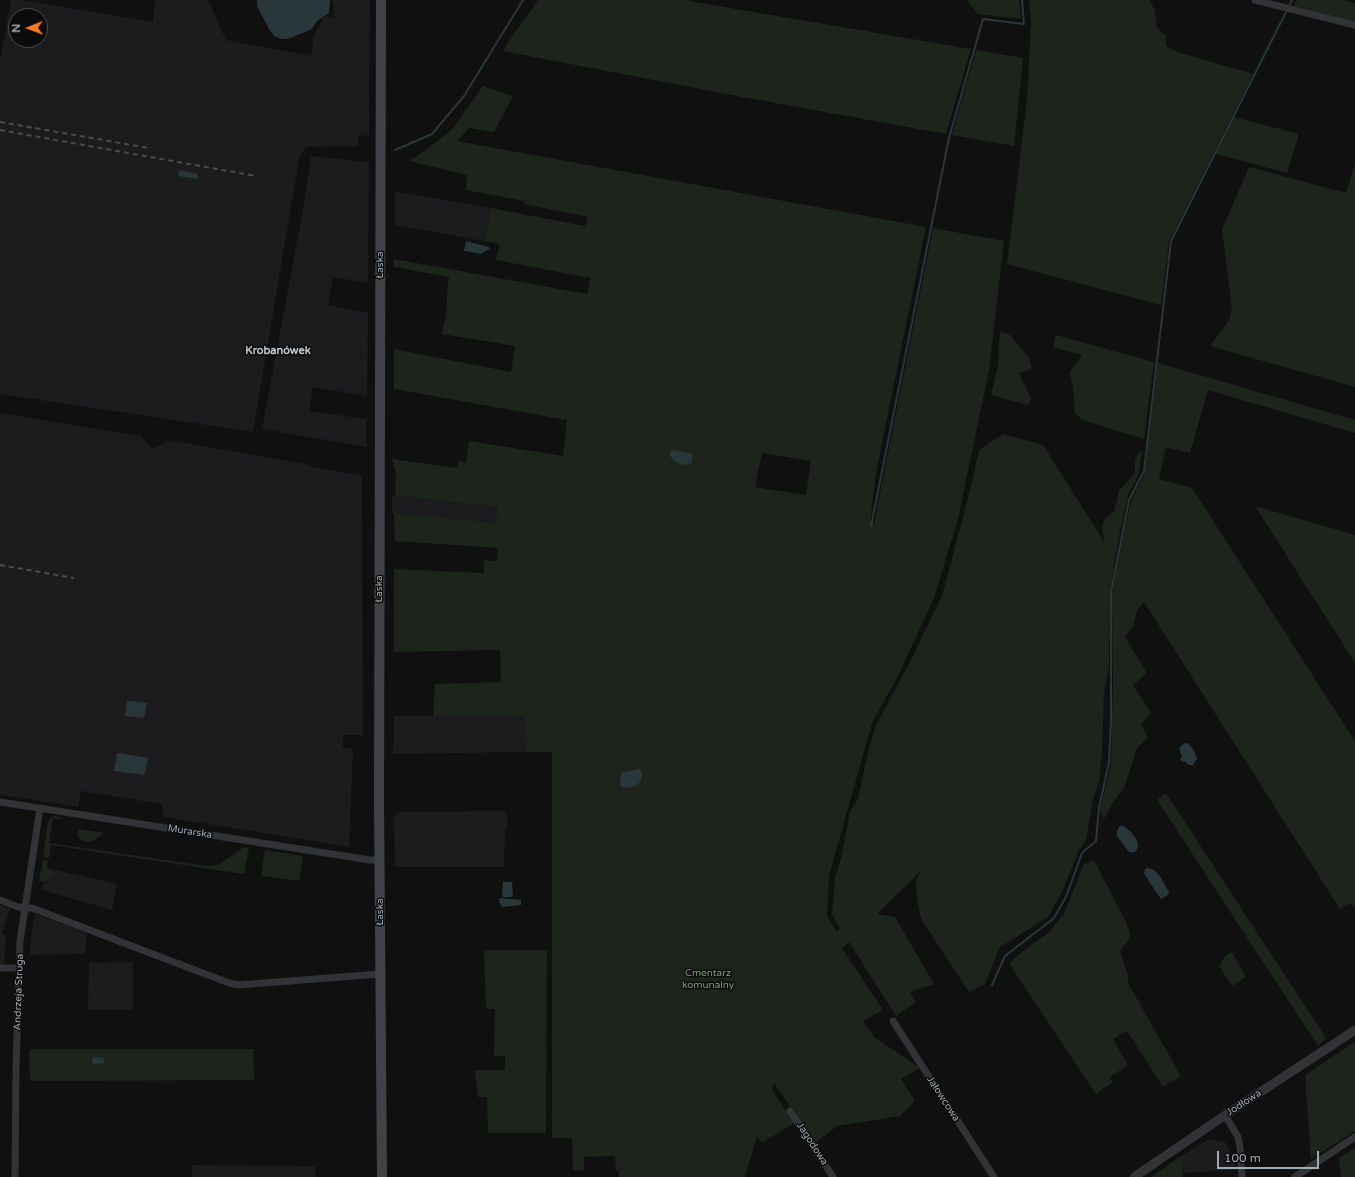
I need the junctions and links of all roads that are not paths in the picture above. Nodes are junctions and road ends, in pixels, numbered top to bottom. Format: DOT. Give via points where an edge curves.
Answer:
graph roads {
  1 [pos="381,0"];
  2 [pos="1255,0"];
  3 [pos="1289,0"];
  4 [pos="1287,8"];
  5 [pos="1355,26"];
  6 [pos="0,802"];
  7 [pos="40,808"];
  8 [pos="380,860"];
  9 [pos="0,900"];
  10 [pos="24,907"];
  11 [pos="0,968"];
  12 [pos="20,968"];
  13 [pos="380,974"];
  14 [pos="892,1021"];
  15 [pos="1355,1030"];
  16 [pos="790,1111"];
  17 [pos="1225,1116"];
  18 [pos="1355,1137"];
  19 [pos="15,1177"];
  20 [pos="382,1177"];
  21 [pos="833,1177"];
  22 [pos="994,1177"];
  23 [pos="1134,1177"];
  24 [pos="1242,1177"];
  25 [pos="1295,1177"];
  1 -- 8 [label="main road, Łaska"];
  2 -- 4 [label="street"];
  3 -- 4 [label="street"];
  4 -- 5 [label="street"];
  6 -- 7 [label="street, Murarska"];
  7 -- 8 [label="street, Murarska"];
  7 -- 10 [label="street, Andrzeja Struga"];
  8 -- 13 [label="main road, Łaska"];
  9 -- 10 [label="street"];
  10 -- 12 [label="street, Andrzeja Struga"];
  10 -- 13 [label="street" via="238,985"];
  11 -- 12 [label="street"];
  12 -- 19 [label="street, Andrzeja Struga"];
  13 -- 20 [label="main road, Łaska"];
  14 -- 22 [label="street, Jałowcowa"];
  15 -- 17 [label="street, Jodłowa"];
  16 -- 21 [label="street, Jagodowa"];
  17 -- 23 [label="street, Jodłowa"];
  17 -- 24 [label="street" via="1238,1137"];
  18 -- 25 [label="street"];
}
